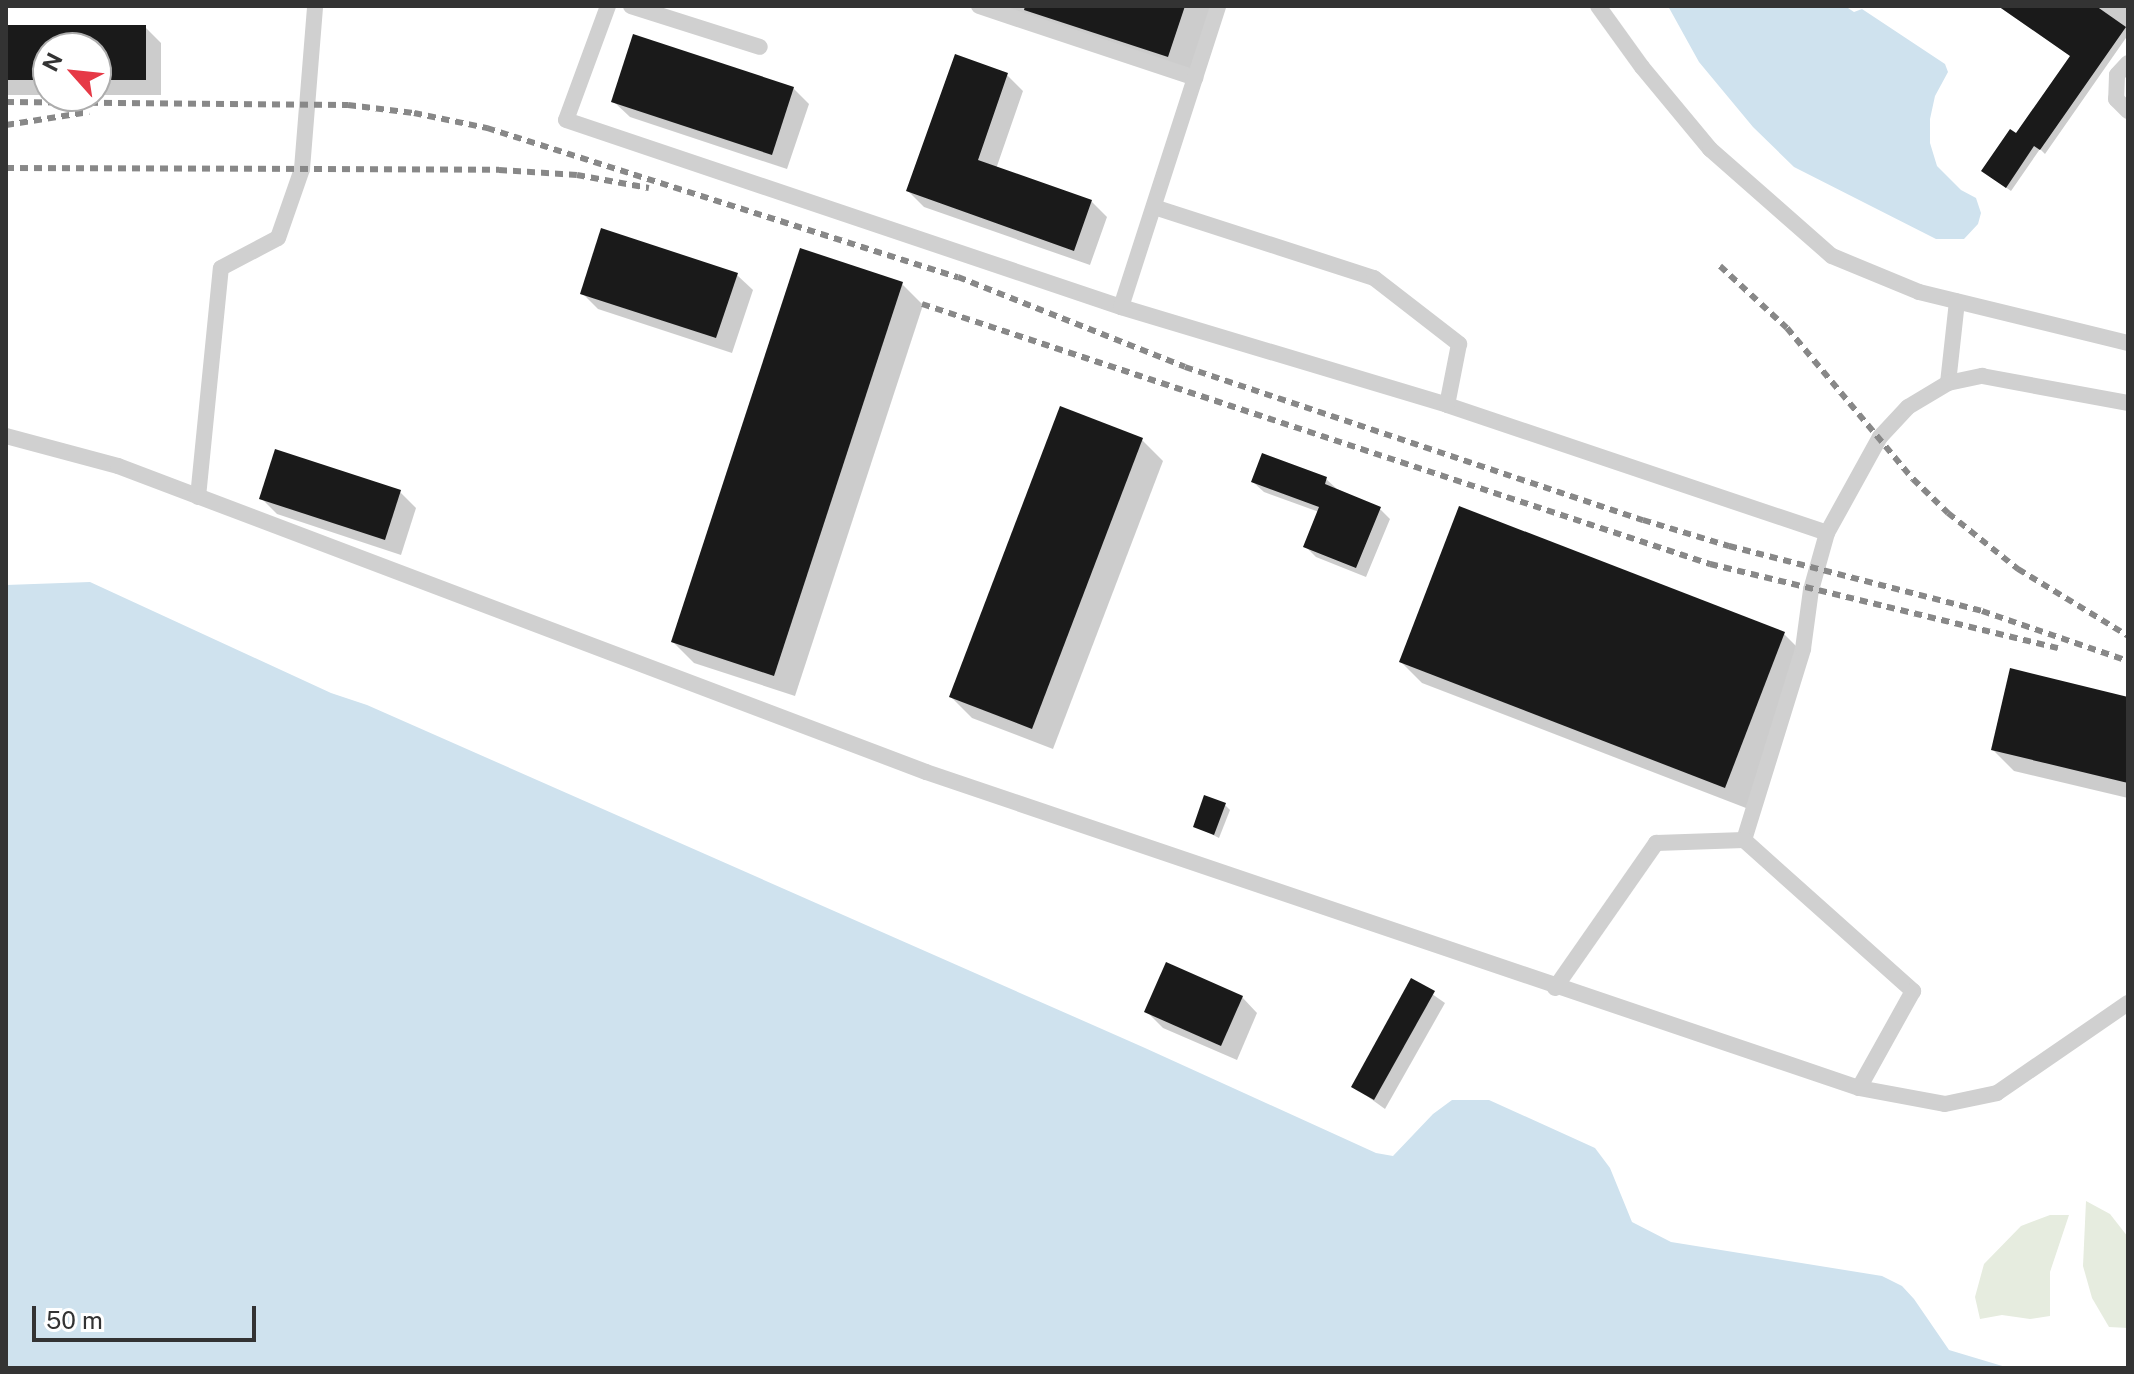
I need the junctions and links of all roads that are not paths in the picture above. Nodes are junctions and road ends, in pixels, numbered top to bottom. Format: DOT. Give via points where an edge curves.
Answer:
graph roads {
  1 [pos="315,6"];
  2 [pos="608,6"];
  3 [pos="631,6"];
  4 [pos="979,6"];
  5 [pos="1218,6"];
  6 [pos="1598,6"];
  7 [pos="760,47"];
  8 [pos="2128,63"];
  9 [pos="1195,78"];
  10 [pos="2128,111"];
  11 [pos="1154,207"];
  12 [pos="1957,301"];
  13 [pos="1121,307"];
  14 [pos="2128,343"];
  15 [pos="1948,383"];
  16 [pos="2128,403"];
  17 [pos="1447,405"];
  18 [pos="6,436"];
  19 [pos="198,497"];
  20 [pos="1827,533"];
  21 [pos="1744,840"];
  22 [pos="1555,988"];
  23 [pos="2128,1003"];
  24 [pos="1859,1088"];
  1 -- 19 [label="lane" via="302,169 278,238 221,268"];
  2 -- 13 [label="lane" via="566,120"];
  3 -- 7 [label="lane"];
  4 -- 9 [label="lane"];
  5 -- 9 [label="lane"];
  6 -- 12 [label="lane" via="1710,149 1832,256 1919,292"];
  8 -- 10 [label="lane" via="2117,75 2116,99"];
  9 -- 11 [label="lane"];
  11 -- 13 [label="lane"];
  11 -- 17 [label="lane" via="1374,278 1459,344"];
  12 -- 14 [label="lane"];
  12 -- 15 [label="lane"];
  13 -- 17 [label="lane"];
  15 -- 16 [label="lane" via="1982,376"];
  15 -- 20 [label="lane" via="1908,407 1880,437"];
  17 -- 20 [label="lane"];
  18 -- 19 [label="lane" via="118,466"];
  19 -- 22 [label="lane" via="926,772"];
  20 -- 21 [label="lane" via="1811,590 1803,649"];
  21 -- 22 [label="lane" via="1656,843"];
  21 -- 24 [label="lane" via="1913,991"];
  22 -- 24 [label="lane"];
  23 -- 24 [label="lane" via="1997,1093 1945,1104"];
}
